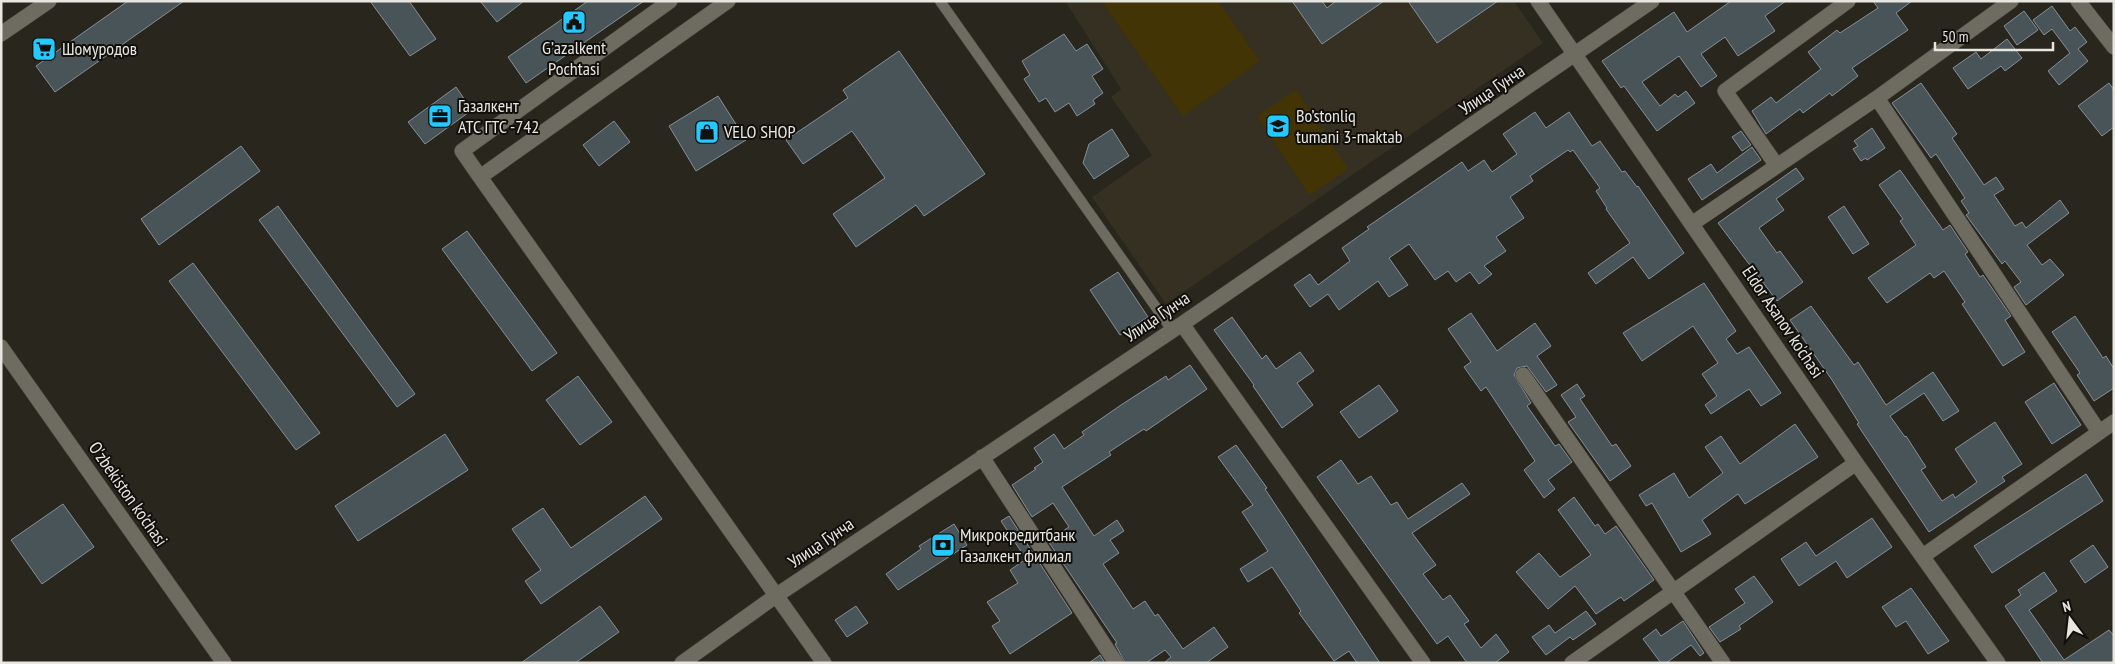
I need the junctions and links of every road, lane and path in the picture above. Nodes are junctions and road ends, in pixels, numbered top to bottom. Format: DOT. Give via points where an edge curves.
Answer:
graph roads {
  1 [pos="49,1"];
  2 [pos="670,1"];
  3 [pos="728,1"];
  4 [pos="940,1"];
  5 [pos="1538,1"];
  6 [pos="1652,1"];
  7 [pos="1848,1"];
  8 [pos="2011,1"];
  9 [pos="2078,1"];
  10 [pos="1,34"];
  11 [pos="2114,47"];
  12 [pos="1576,55"];
  13 [pos="1877,98"];
  14 [pos="1777,166"];
  15 [pos="480,177"];
  16 [pos="1693,223"];
  17 [pos="1177,327"];
  18 [pos="1,347"];
  19 [pos="1523,375"];
  20 [pos="2114,422"];
  21 [pos="2099,432"];
  22 [pos="982,457"];
  23 [pos="1856,463"];
  24 [pos="1923,556"];
  25 [pos="1675,592"];
  26 [pos="777,595"];
  27 [pos="224,663"];
  28 [pos="682,663"];
  29 [pos="824,663"];
  30 [pos="1116,663"];
  31 [pos="1423,663"];
  32 [pos="1572,663"];
  33 [pos="1724,663"];
  34 [pos="1998,663"];
  1 -- 10 [label="street"];
  2 -- 15 [label="street" via="462,151"];
  3 -- 15 [label="street"];
  4 -- 17 [label="lane"];
  5 -- 12 [label="street, Eldor Asanov ko'chasi"];
  6 -- 12 [label="street, Улица Гунча"];
  7 -- 14 [label="street" via="1726,91"];
  8 -- 13 [label="street"];
  9 -- 11 [label="street"];
  12 -- 16 [label="street, Eldor Asanov ko'chasi"];
  12 -- 17 [label="street, Улица Гунча"];
  13 -- 14 [label="street"];
  13 -- 21 [label="street"];
  14 -- 16 [label="street"];
  15 -- 26 [label="street"];
  16 -- 23 [label="street, Eldor Asanov ko'chasi"];
  17 -- 22 [label="street, Улица Гунча"];
  17 -- 31 [label="street"];
  18 -- 27 [label="street, O'zbekiston ko'chasi"];
  19 -- 25 [label="street"];
  20 -- 21 [label="street"];
  21 -- 24 [label="street"];
  22 -- 26 [label="street, Улица Гунча"];
  22 -- 30 [label="street"];
  23 -- 24 [label="street, Eldor Asanov ko'chasi"];
  23 -- 25 [label="street"];
  24 -- 34 [label="street, Eldor Asanov ko'chasi"];
  25 -- 32 [label="street"];
  25 -- 33 [label="street"];
  26 -- 28 [label="street, Улица Гунча"];
  26 -- 29 [label="street"];
}
